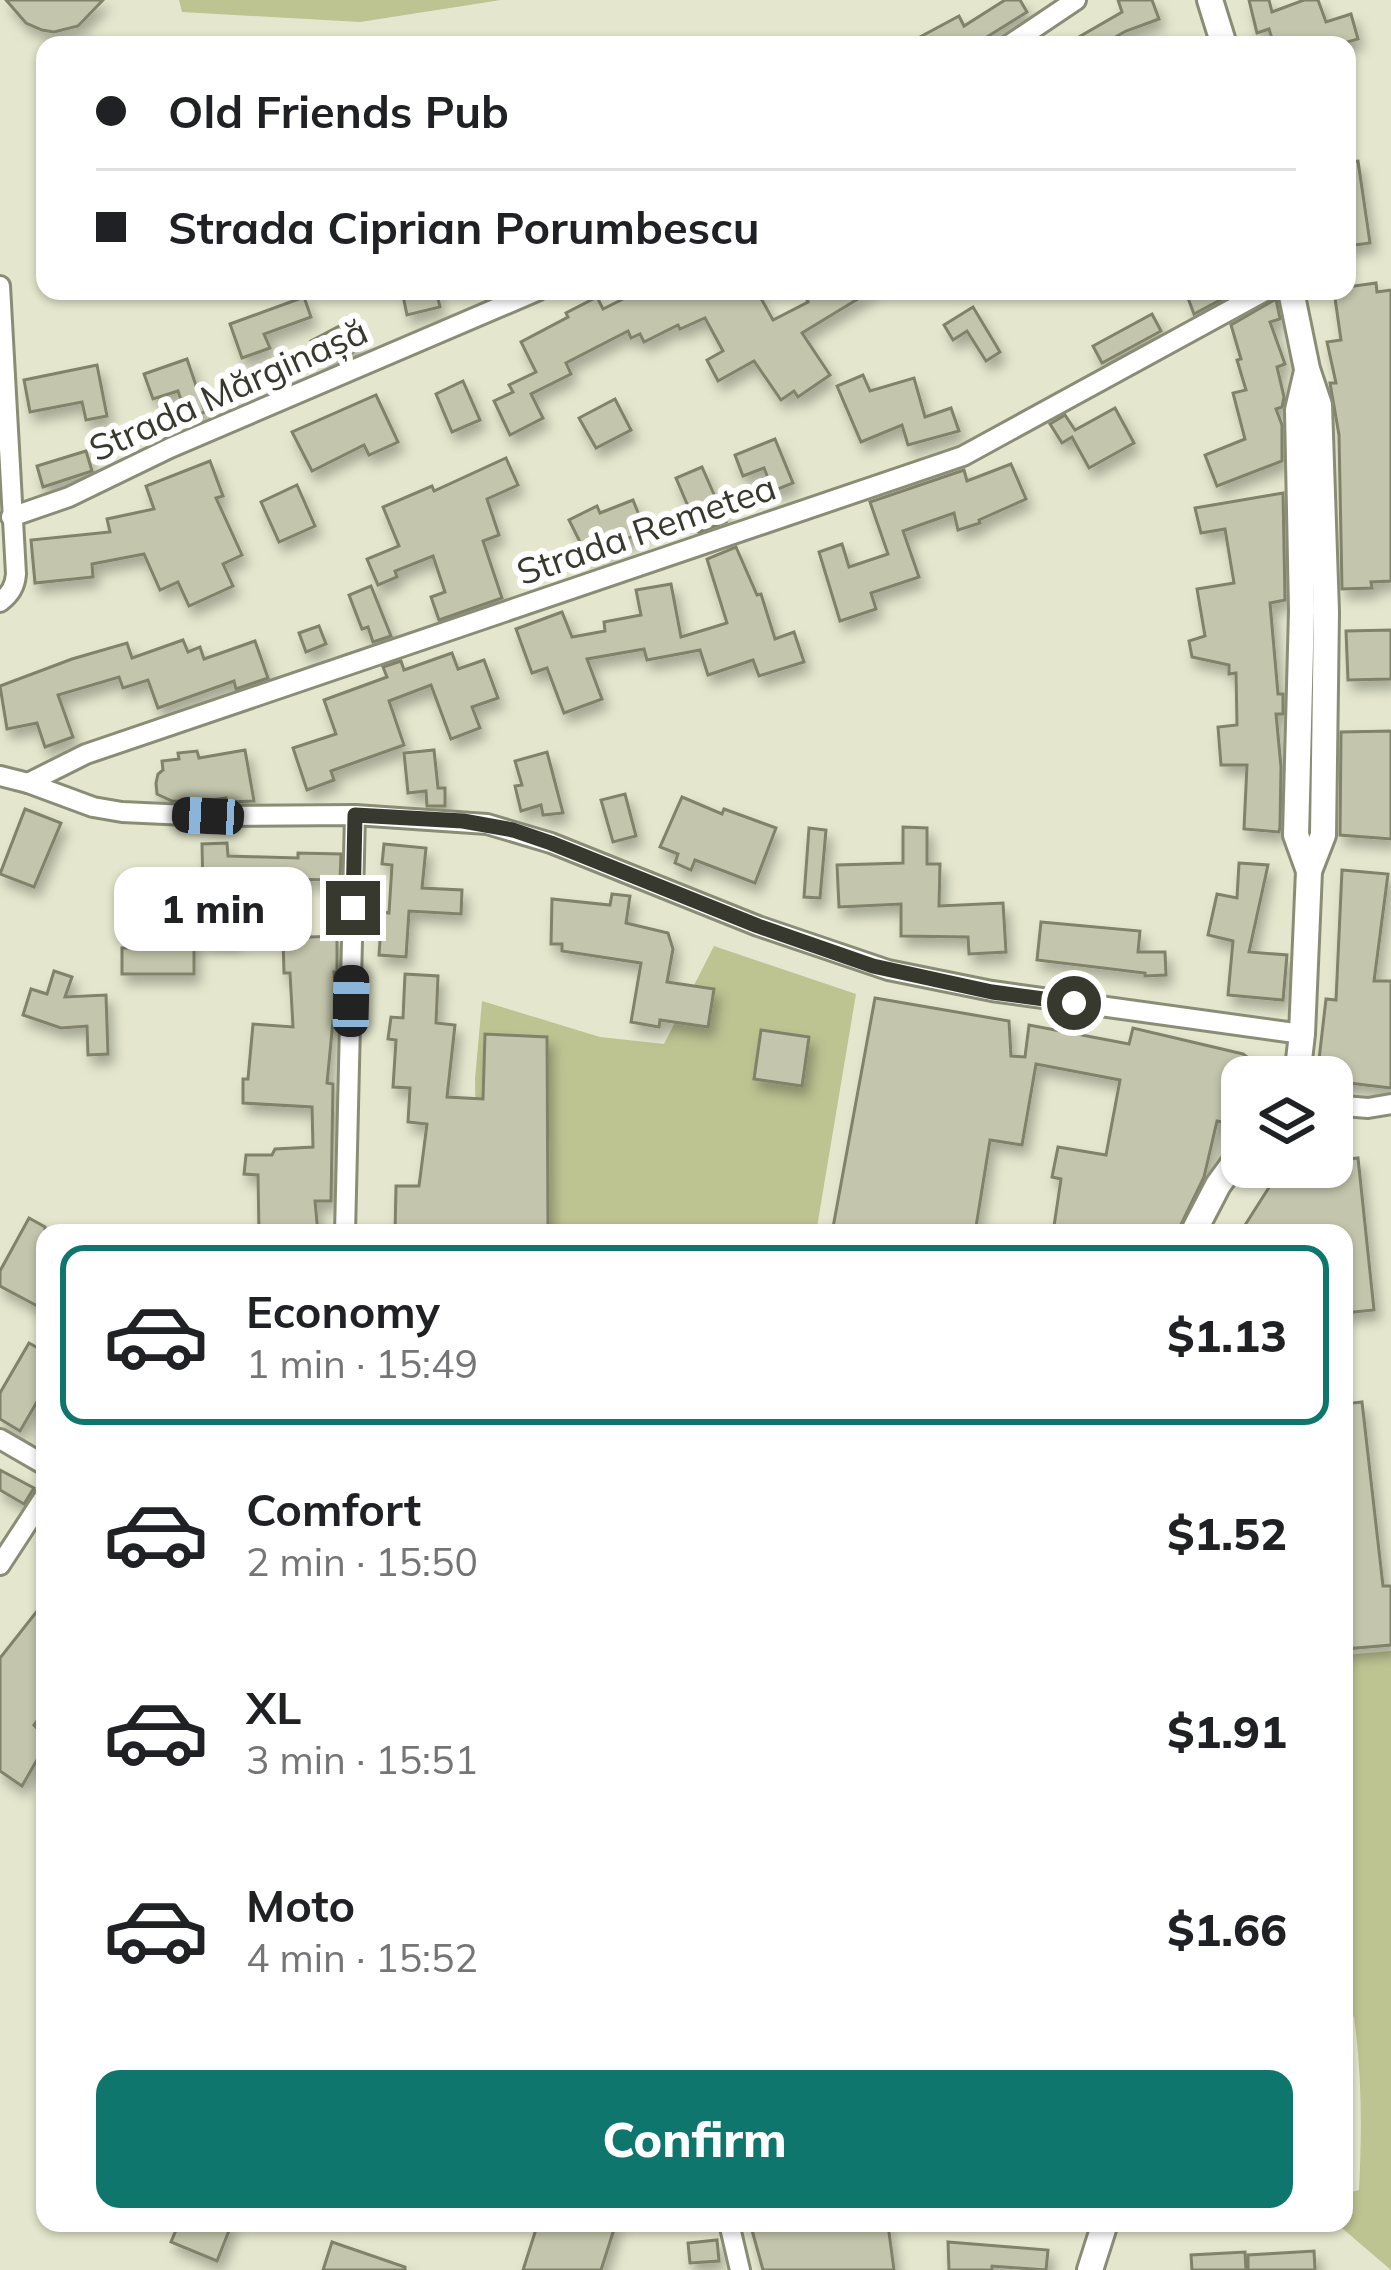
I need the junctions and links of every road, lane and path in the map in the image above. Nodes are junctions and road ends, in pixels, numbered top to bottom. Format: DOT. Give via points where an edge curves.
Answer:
graph roads {
  1 [pos="1076,0"];
  2 [pos="1210,0"];
  3 [pos="1226,0"];
  4 [pos="1022,36"];
  5 [pos="1222,36"];
  6 [pos="1236,36"];
  7 [pos="0,286"];
  8 [pos="516,300"];
  9 [pos="1248,300"];
  10 [pos="1293,300"];
  11 [pos="11,517"];
  12 [pos="0,602"];
  13 [pos="0,776"];
  14 [pos="28,783"];
  15 [pos="355,815"];
  16 [pos="1303,1034"];
  17 [pos="1300,1056"];
  18 [pos="1391,1104"];
  19 [pos="1353,1107"];
  20 [pos="1221,1181"];
  21 [pos="346,1224"];
  22 [pos="1198,1224"];
  23 [pos="0,1439"];
  24 [pos="36,1460"];
  25 [pos="36,1510"];
  26 [pos="0,1564"];
  27 [pos="732,2232"];
  28 [pos="1103,2232"];
  29 [pos="740,2270"];
  30 [pos="1090,2270"];
  1 -- 4 [label="street"];
  2 -- 5 [label="street"];
  3 -- 6 [label="street"];
  7 -- 11 [label="street"];
  8 -- 11 [label="street, Strada Mărginașă"];
  9 -- 14 [label="street, Strada Remetea" via="963,455 86,754"];
  10 -- 16 [label="street" via="1307,369 1298,410 1296,835 1309,871"];
  11 -- 12 [label="street" via="15,584"];
  13 -- 14 [label="street"];
  14 -- 15 [label="street" via="122,812"];
  15 -- 16 [label="street" via="513,830 888,970"];
  15 -- 21 [label="street"];
  16 -- 17 [label="street"];
  18 -- 19 [label="street"];
  20 -- 22 [label="street"];
  23 -- 24 [label="street"];
  25 -- 26 [label="street"];
  27 -- 29 [label="street"];
  28 -- 30 [label="street"];
}
